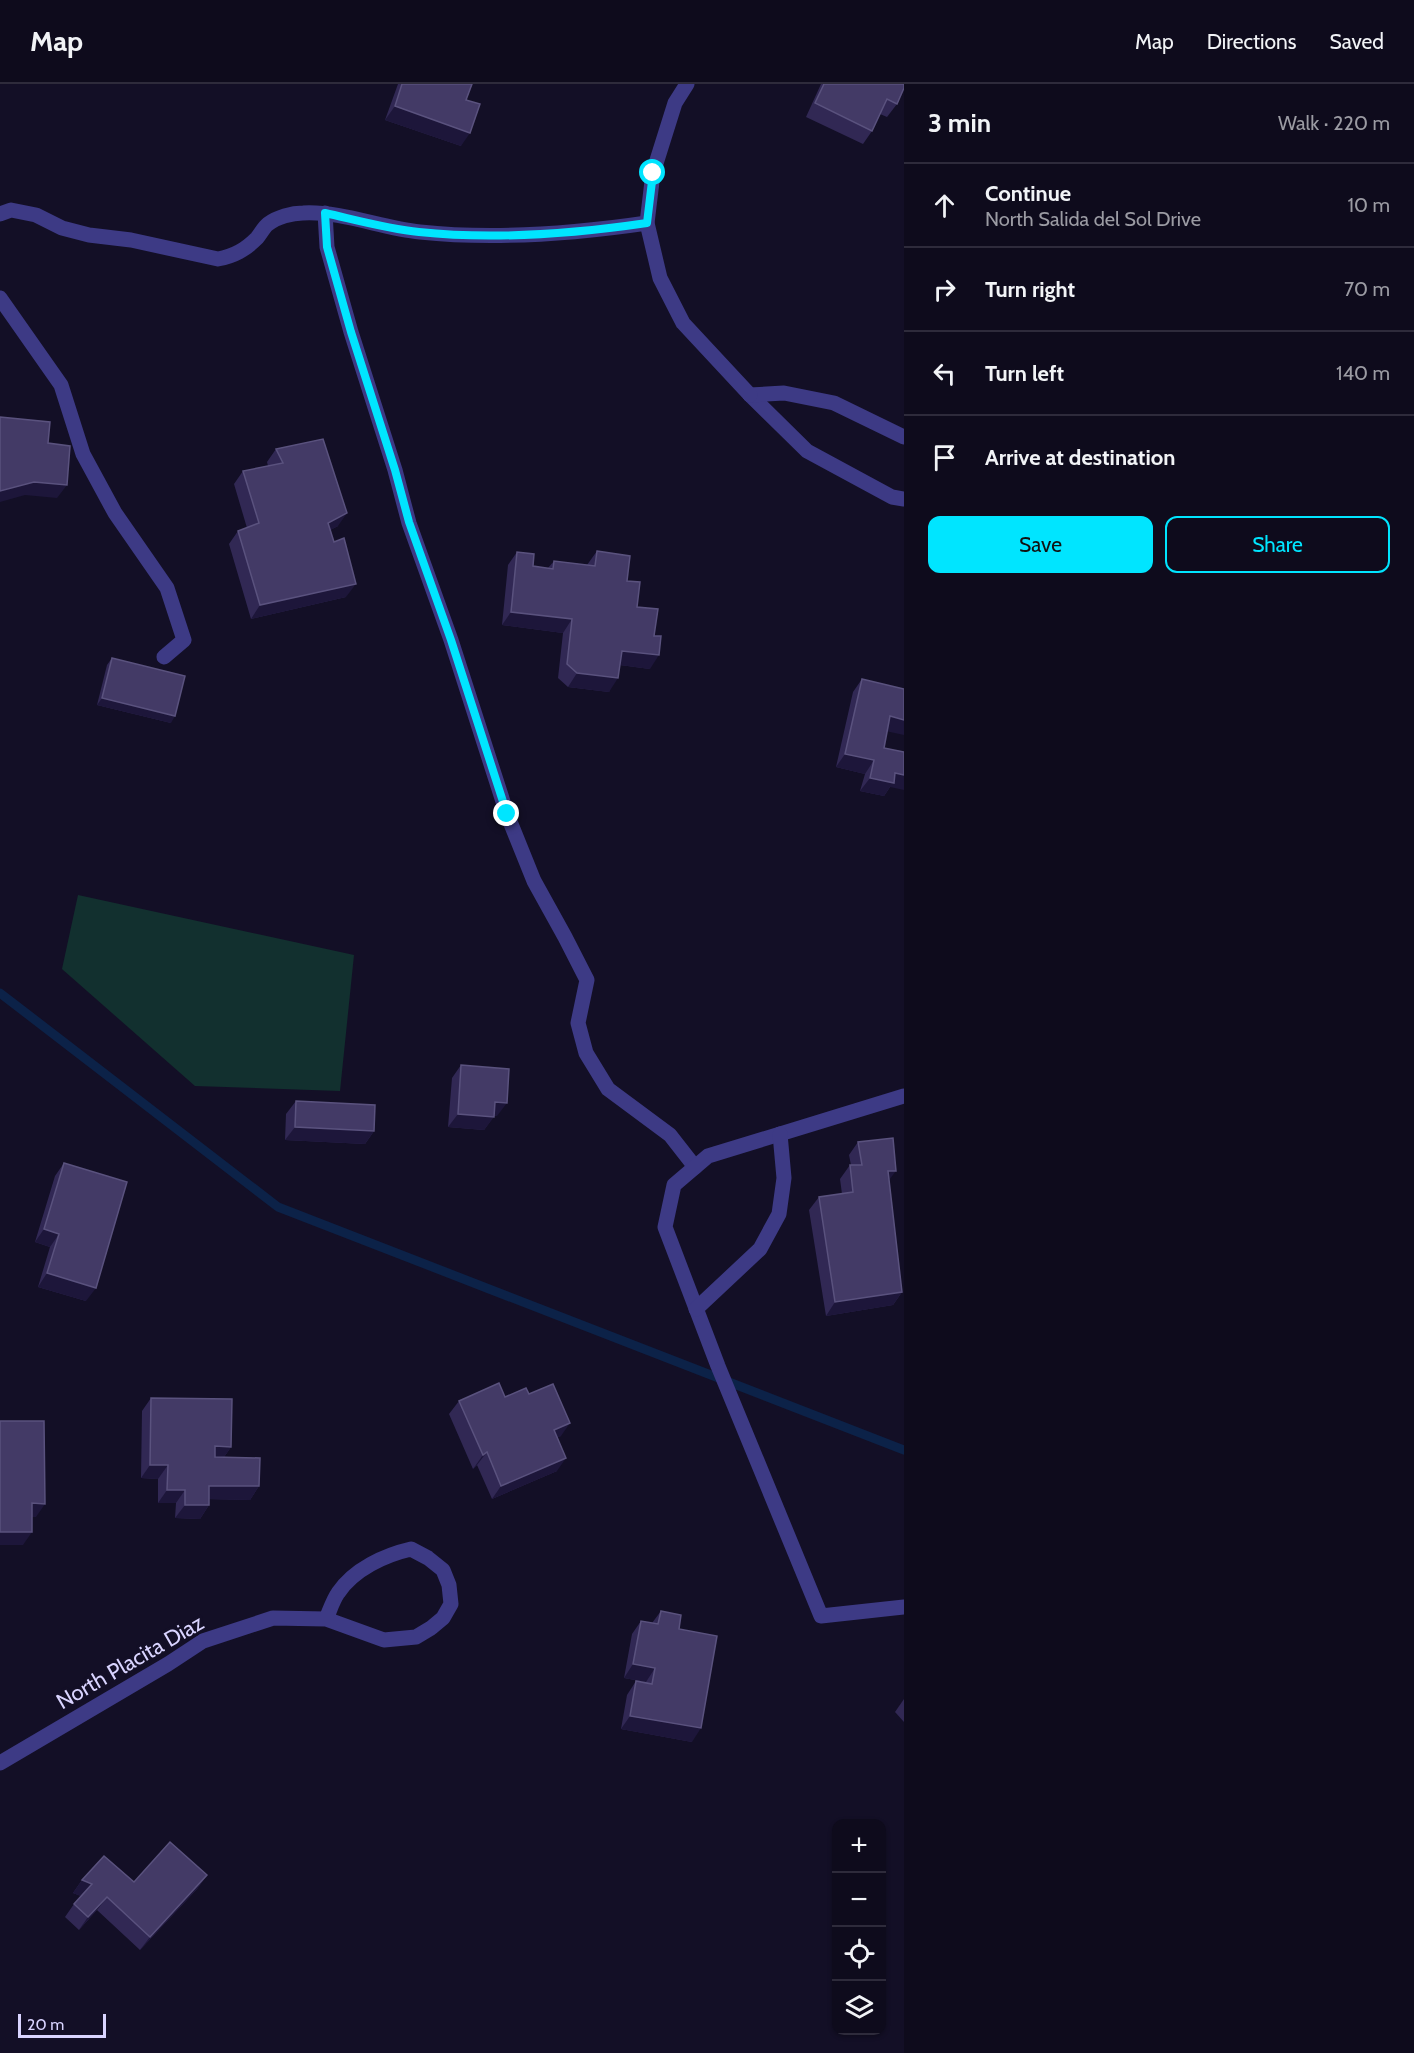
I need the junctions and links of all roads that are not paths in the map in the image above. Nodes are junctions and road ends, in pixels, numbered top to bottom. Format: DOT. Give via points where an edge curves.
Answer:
graph roads {
  1 [pos="687,84"];
  2 [pos="325,213"];
  3 [pos="0,214"];
  4 [pos="647,223"];
  5 [pos="0,298"];
  6 [pos="750,395"];
  7 [pos="904,437"];
  8 [pos="904,499"];
  9 [pos="164,657"];
  10 [pos="904,1096"];
  11 [pos="780,1134"];
  12 [pos="695,1167"];
  13 [pos="696,1309"];
  14 [pos="904,1607"];
  15 [pos="326,1619"];
  16 [pos="0,1763"];
  1 -- 4 [label="street" via="675,103 653,173"];
  2 -- 3 [label="street" via="280,218 268,224 242,251 218,259 89,235 36,215 11,210"];
  2 -- 4 [label="street" via="418,232 484,236 589,231"];
  2 -- 12 [label="street" via="327,247 351,332 409,522 501,794 534,881 587,980 578,1023 585,1053 608,1089 670,1135"];
  4 -- 6 [label="street" via="660,278 683,323"];
  5 -- 9 [label="street" via="61,385 83,454 115,513 167,588 184,640"];
  6 -- 7 [label="street" via="784,393 834,403"];
  6 -- 8 [label="street" via="807,451 892,497"];
  10 -- 11 [label="street"];
  11 -- 12 [label="street" via="708,1156"];
  11 -- 13 [label="street" via="784,1178 779,1214 760,1249"];
  12 -- 13 [label="street" via="674,1185 665,1227"];
  13 -- 14 [label="street" via="821,1616"];
  15 -- 15 [label="street, North Placita Diaz" via="384,1640 416,1636 443,1618 451,1604 449,1585 443,1570 428,1558 411,1549 396,1553 353,1578 339,1592"];
  15 -- 16 [label="street, North Placita Diaz" via="273,1618 203,1641"];
}
